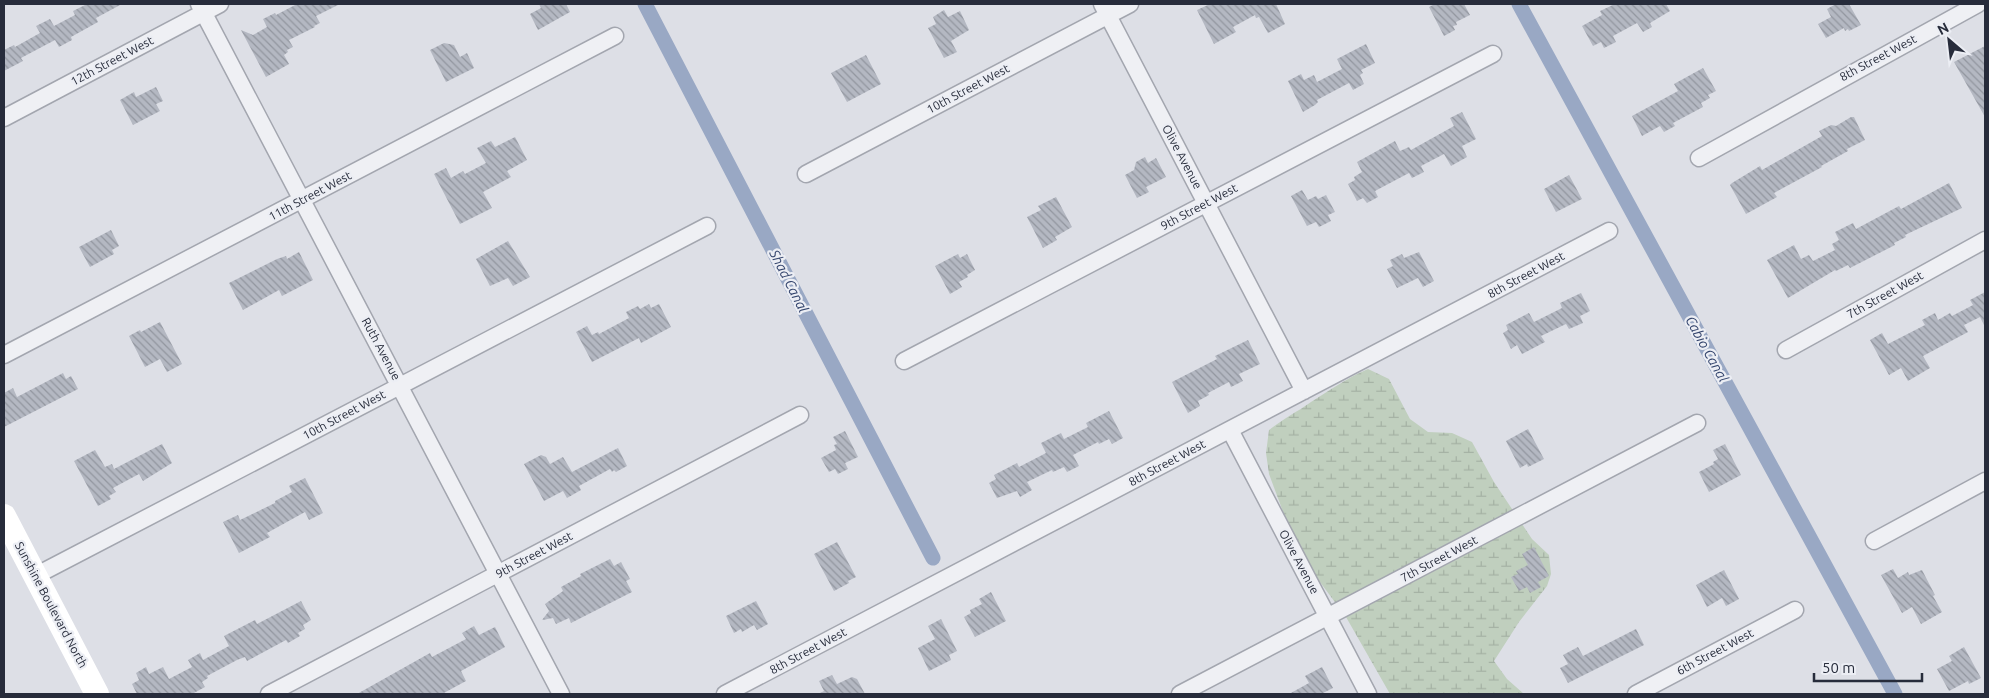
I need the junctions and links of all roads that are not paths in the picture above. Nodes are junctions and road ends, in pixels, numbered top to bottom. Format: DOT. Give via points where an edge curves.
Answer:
graph roads {
  1 [pos="220,4"];
  2 [pos="1130,4"];
  3 [pos="1978,4"];
  4 [pos="201,8"];
  5 [pos="1105,9"];
  6 [pos="615,36"];
  7 [pos="1493,54"];
  8 [pos="4,118"];
  9 [pos="1699,158"];
  10 [pos="806,174"];
  11 [pos="302,200"];
  12 [pos="1206,203"];
  13 [pos="707,226"];
  14 [pos="1609,231"];
  15 [pos="1985,240"];
  16 [pos="1786,350"];
  17 [pos="4,355"];
  18 [pos="904,361"];
  19 [pos="400,386"];
  20 [pos="1304,391"];
  21 [pos="800,415"];
  22 [pos="1697,423"];
  23 [pos="1230,430"];
  24 [pos="1985,481"];
  25 [pos="4,516"];
  26 [pos="1874,541"];
  27 [pos="498,574"];
  28 [pos="35,576"];
  29 [pos="1795,610"];
  30 [pos="1328,617"];
  31 [pos="733,692"];
  32 [pos="97,694"];
  33 [pos="269,694"];
  34 [pos="561,694"];
  35 [pos="1180,694"];
  36 [pos="1368,694"];
  37 [pos="1636,694"];
  1 -- 4 [label="street, 12th Street West"];
  2 -- 5 [label="street, 10th Street West"];
  3 -- 9 [label="street, 8th Street West"];
  4 -- 8 [label="street, 12th Street West"];
  4 -- 11 [label="street, Ruth Avenue"];
  5 -- 10 [label="street, 10th Street West"];
  5 -- 12 [label="street, Olive Avenue"];
  6 -- 11 [label="street, 11th Street West"];
  7 -- 12 [label="street, 9th Street West"];
  11 -- 17 [label="street, 11th Street West"];
  11 -- 19 [label="street, Ruth Avenue"];
  12 -- 18 [label="street, 9th Street West"];
  12 -- 20 [label="street, Olive Avenue"];
  13 -- 19 [label="street, 10th Street West"];
  14 -- 20 [label="street, 8th Street West"];
  15 -- 16 [label="street, 7th Street West"];
  19 -- 27 [label="street, Ruth Avenue"];
  19 -- 28 [label="street, 10th Street West"];
  20 -- 23 [label="street, 8th Street West"];
  21 -- 27 [label="street, 9th Street West"];
  22 -- 30 [label="street, 7th Street West"];
  23 -- 30 [label="street, Olive Avenue"];
  23 -- 31 [label="street, 8th Street West"];
  24 -- 26 [label="street"];
  25 -- 28 [label="street, Sunshine Boulevard North"];
  27 -- 33 [label="street, 9th Street West"];
  27 -- 34 [label="street, Ruth Avenue"];
  28 -- 32 [label="street, Sunshine Boulevard North"];
  29 -- 37 [label="street, 6th Street West"];
  30 -- 35 [label="street, 7th Street West"];
  30 -- 36 [label="street, Olive Avenue"];
}
